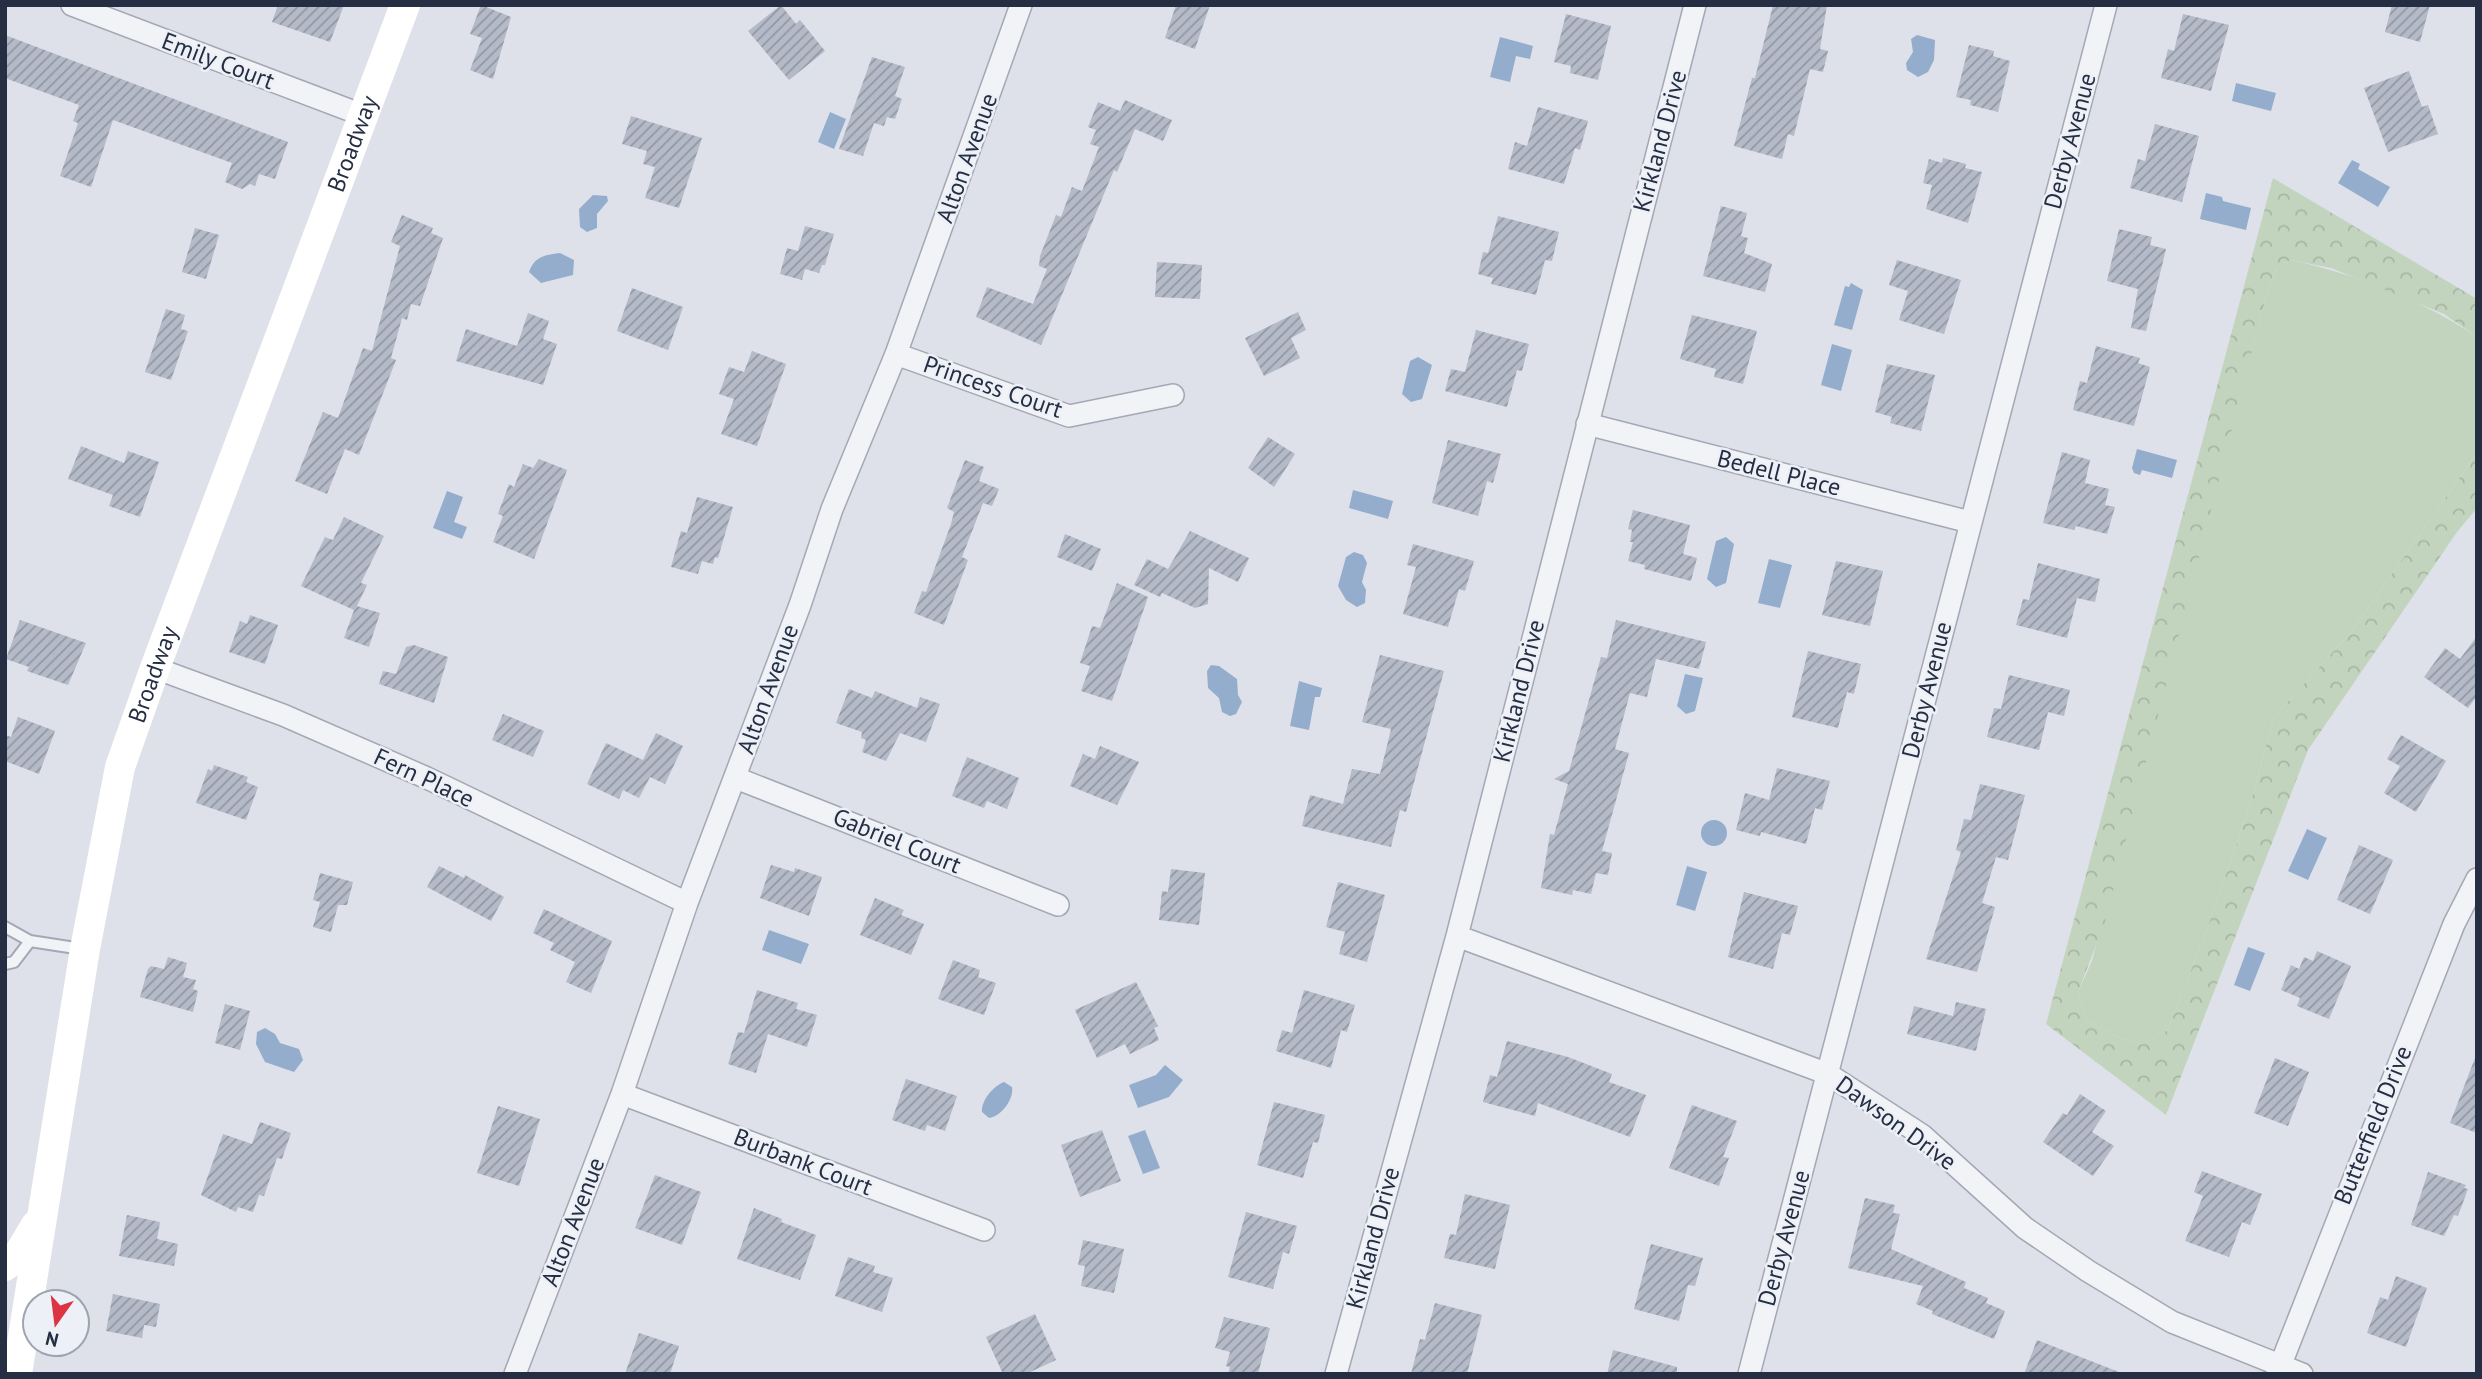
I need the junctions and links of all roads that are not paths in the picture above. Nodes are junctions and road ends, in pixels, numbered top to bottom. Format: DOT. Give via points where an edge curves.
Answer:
graph roads {
  1 [pos="72,5"];
  2 [pos="405,5"];
  3 [pos="1021,5"];
  4 [pos="1695,5"];
  5 [pos="2106,5"];
  6 [pos="365,116"];
  7 [pos="896,354"];
  8 [pos="1173,395"];
  9 [pos="1587,424"];
  10 [pos="1970,522"];
  11 [pos="155,668"];
  12 [pos="736,778"];
  13 [pos="2477,879"];
  14 [pos="687,903"];
  15 [pos="1058,905"];
  16 [pos="5,927"];
  17 [pos="1457,936"];
  18 [pos="30,941"];
  19 [pos="85,949"];
  20 [pos="5,964"];
  21 [pos="1828,1074"];
  22 [pos="621,1094"];
  23 [pos="45,1202"];
  24 [pos="984,1230"];
  25 [pos="5,1266"];
  26 [pos="2278,1369"];
  27 [pos="17,1374"];
  28 [pos="515,1374"];
  29 [pos="1336,1374"];
  30 [pos="1748,1374"];
  31 [pos="2302,1374"];
  1 -- 6 [label="street, Emily Court"];
  2 -- 6 [label="main road, Broadway"];
  3 -- 7 [label="street, Alton Avenue"];
  4 -- 9 [label="street, Kirkland Drive"];
  5 -- 10 [label="street, Derby Avenue"];
  6 -- 11 [label="main road, Broadway"];
  7 -- 8 [label="street, Princess Court" via="1069,415"];
  7 -- 12 [label="street, Alton Avenue" via="832,509"];
  9 -- 10 [label="street, Bedell Place"];
  9 -- 17 [label="street, Kirkland Drive"];
  10 -- 21 [label="street, Derby Avenue"];
  11 -- 14 [label="street, Fern Place" via="283,715 426,778"];
  11 -- 19 [label="main road, Broadway" via="120,767"];
  12 -- 14 [label="street, Alton Avenue"];
  12 -- 15 [label="street, Gabriel Court"];
  13 -- 26 [label="street, Butterfield Drive" via="2454,924"];
  14 -- 22 [label="street, Alton Avenue"];
  16 -- 18 [label="lane"];
  17 -- 21 [label="street, Dawson Drive"];
  17 -- 29 [label="street, Kirkland Drive"];
  18 -- 19 [label="lane"];
  18 -- 20 [label="lane" via="14,962"];
  19 -- 23 [label="main road, Broadway"];
  21 -- 26 [label="street, Dawson Drive" via="1922,1135 2025,1228 2088,1272 2172,1322"];
  21 -- 30 [label="street, Derby Avenue"];
  22 -- 24 [label="street, Burbank Court"];
  22 -- 28 [label="street, Alton Avenue"];
  23 -- 25 [label="main road" via="33,1234"];
  23 -- 27 [label="main road, Broadway"];
  26 -- 31 [label="street, Dawson Drive"];
}
